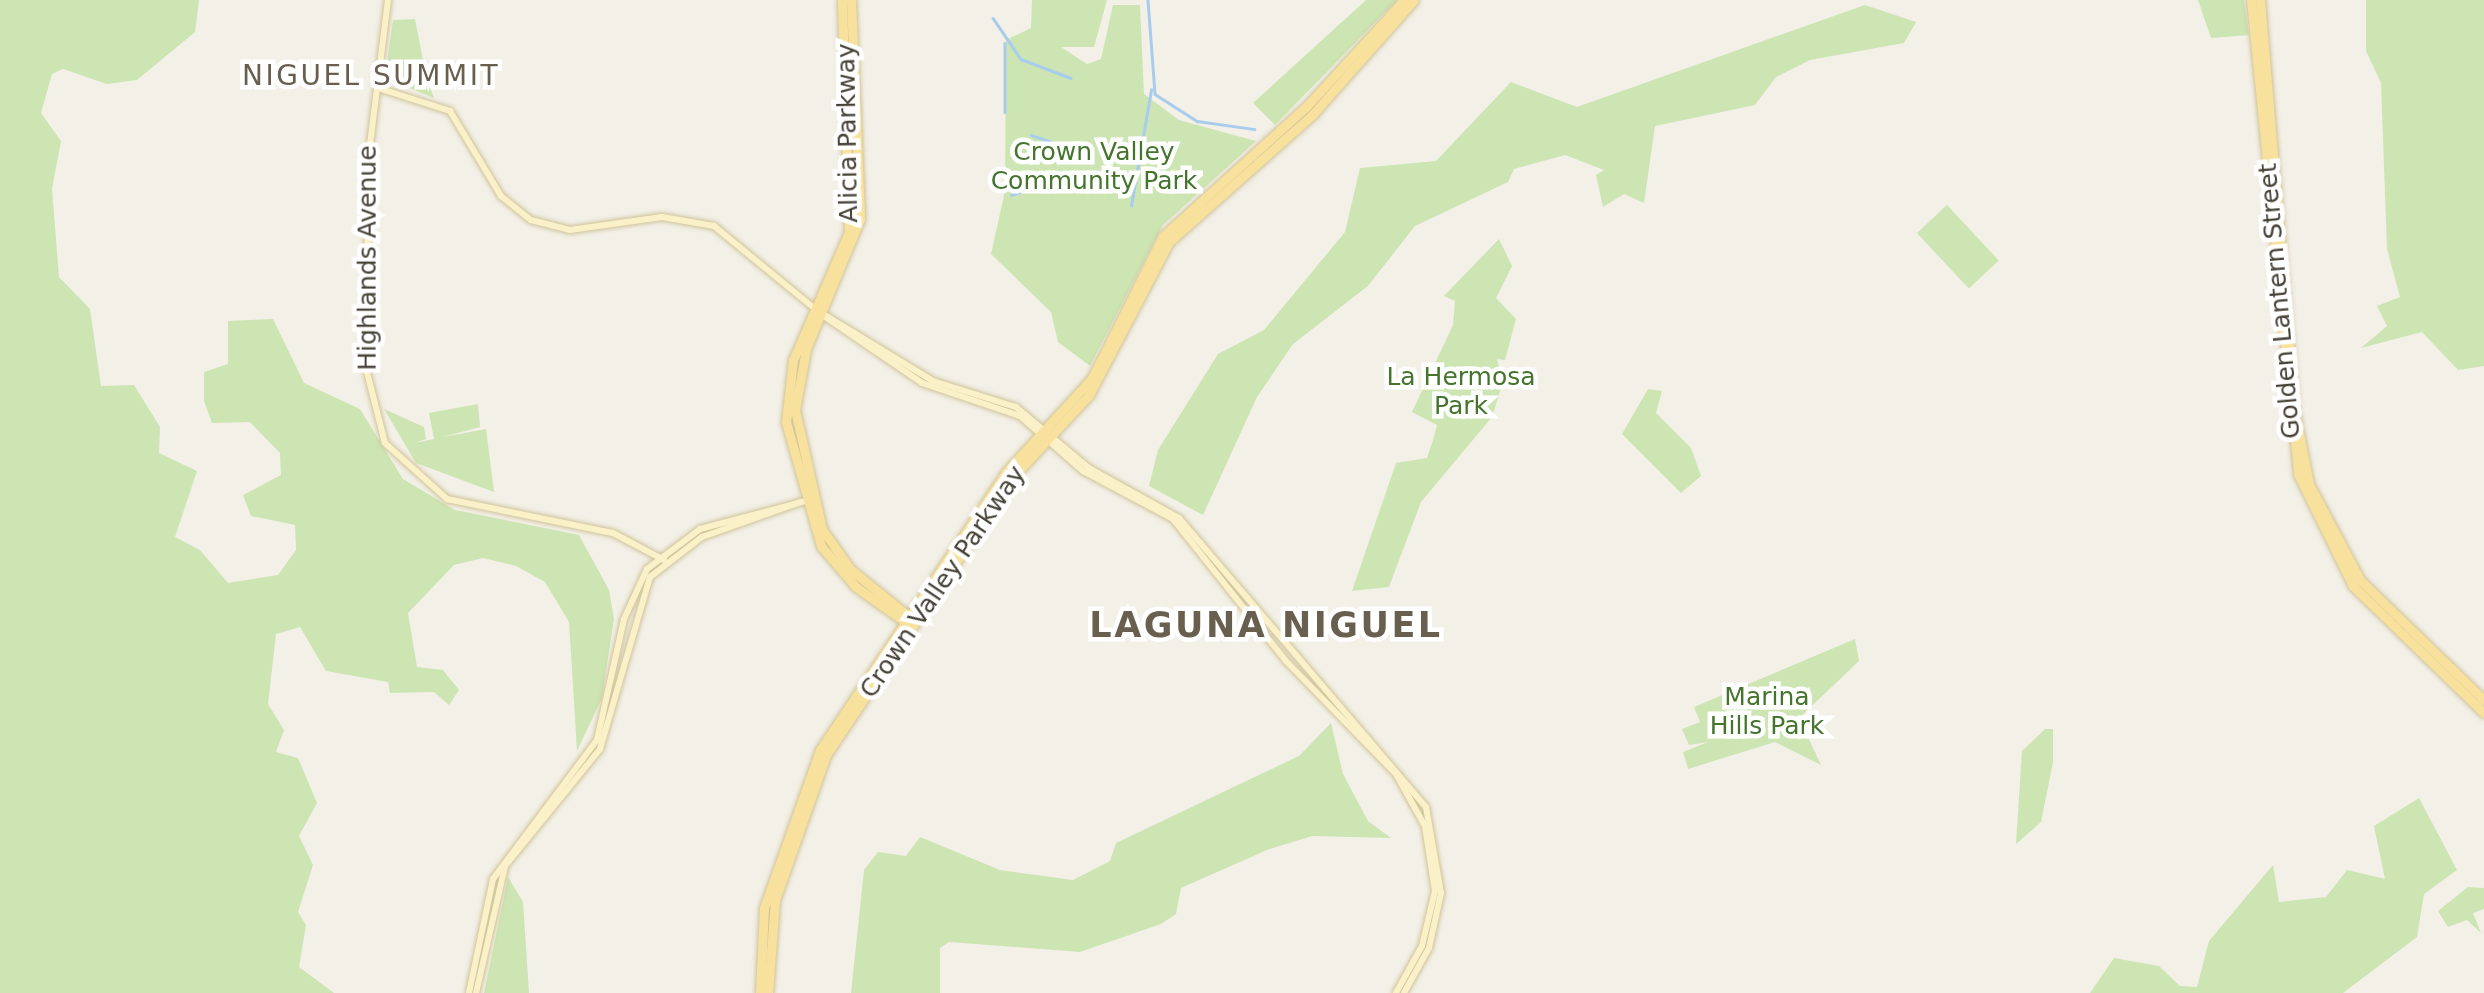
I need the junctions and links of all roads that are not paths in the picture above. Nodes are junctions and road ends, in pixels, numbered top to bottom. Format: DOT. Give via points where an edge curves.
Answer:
graph roads {
  1 [pos="388,0"];
  2 [pos="842,0"];
  3 [pos="851,0"];
  4 [pos="1404,0"];
  5 [pos="1414,0"];
  6 [pos="2252,0"];
  7 [pos="2260,0"];
  8 [pos="854,40"];
  9 [pos="848,70"];
  10 [pos="378,88"];
  11 [pos="856,104"];
  12 [pos="2272,201"];
  13 [pos="2281,214"];
  14 [pos="2274,232"];
  15 [pos="818,311"];
  16 [pos="948,387"];
  17 [pos="971,392"];
  18 [pos="959,396"];
  19 [pos="789,417"];
  20 [pos="1046,435"];
  21 [pos="1118,485"];
  22 [pos="802,502"];
  23 [pos="662,558"];
  24 [pos="846,572"];
  25 [pos="910,621"];
  26 [pos="622,630"];
  27 [pos="623,667"];
  28 [pos="1308,676"];
  29 [pos="612,688"];
  30 [pos="1320,696"];
  31 [pos="2484,700"];
  32 [pos="1341,709"];
  33 [pos="2484,713"];
  34 [pos="578,778"];
  35 [pos="812,780"];
  36 [pos="567,782"];
  37 [pos="565,794"];
  38 [pos="794,804"];
  39 [pos="792,835"];
  40 [pos="472,993"];
  41 [pos="760,993"];
  42 [pos="768,993"];
  43 [pos="1396,993"];
  44 [pos="1404,993"];
  1 -- 10 [label="main road, Highlands Avenue"];
  2 -- 9 [label="main road, Alicia Parkway"];
  3 -- 8 [label="main road, Alicia Parkway"];
  4 -- 20 [label="main road, Crown Valley Parkway" via="1318,96 1163,236 1092,378"];
  5 -- 20 [label="main road, Crown Valley Parkway" via="1313,114 1169,242 1096,385"];
  6 -- 12 [label="main road, Golden Lantern Street"];
  7 -- 13 [label="main road, Golden Lantern Street"];
  8 -- 9 [label="main road"];
  8 -- 11 [label="main road, Alicia Parkway"];
  9 -- 11 [label="main road"];
  9 -- 15 [label="main road, Alicia Parkway" via="850,232"];
  10 -- 15 [label="main road" via="434,101 458,118 502,196 531,220 570,230 698,221 743,243"];
  10 -- 23 [label="main road, Highlands Avenue" via="368,160 367,372 385,443 447,498 613,533"];
  11 -- 15 [label="main road, Alicia Parkway" via="860,219"];
  12 -- 13 [label="main road"];
  12 -- 14 [label="main road, Golden Lantern Street"];
  13 -- 14 [label="main road"];
  13 -- 31 [label="main road, Golden Lantern Street" via="2294,409 2317,505 2360,580"];
  14 -- 33 [label="main road, Golden Lantern Street" via="2288,424 2323,538 2382,622"];
  15 -- 16 [label="main road"];
  15 -- 18 [label="main road" via="922,382"];
  15 -- 19 [label="main road, Alicia Parkway" via="793,360"];
  16 -- 17 [label="main road"];
  16 -- 18 [label="main road"];
  17 -- 18 [label="main road"];
  17 -- 20 [label="main road" via="1008,403"];
  18 -- 20 [label="main road" via="1003,407"];
  19 -- 22 [label="main road, Alicia Parkway"];
  19 -- 24 [label="main road, Alicia Parkway" via="812,506"];
  20 -- 21 [label="main road"];
  20 -- 25 [label="main road, Crown Valley Parkway"];
  21 -- 28 [label="main road" via="1180,518"];
  21 -- 30 [label="main road" via="1190,535"];
  22 -- 23 [label="main road"];
  22 -- 24 [label="main road, Alicia Parkway"];
  23 -- 26 [label="main road" via="636,585"];
  23 -- 27 [label="main road" via="640,593"];
  24 -- 25 [label="main road, Alicia Parkway"];
  25 -- 35 [label="main road, Crown Valley Parkway"];
  25 -- 38 [label="main road, Crown Valley Parkway"];
  26 -- 27 [label="main road"];
  26 -- 29 [label="main road"];
  27 -- 29 [label="main road"];
  27 -- 34 [label="main road" via="610,727"];
  28 -- 30 [label="main road"];
  28 -- 32 [label="main road"];
  29 -- 36 [label="main road" via="597,740"];
  30 -- 32 [label="main road"];
  30 -- 43 [label="main road" via="1407,789 1432,853 1429,927"];
  32 -- 44 [label="main road" via="1409,780 1438,847 1436,929"];
  34 -- 36 [label="main road"];
  34 -- 37 [label="main road"];
  35 -- 38 [label="main road"];
  35 -- 39 [label="main road, Crown Valley Parkway"];
  36 -- 37 [label="main road"];
  36 -- 40 [label="main road" via="500,863"];
  37 -- 40 [label="main road" via="505,866"];
  38 -- 39 [label="main road"];
  38 -- 41 [label="main road, Crown Valley Parkway" via="764,908"];
  39 -- 42 [label="main road, Crown Valley Parkway" via="768,933"];
}
